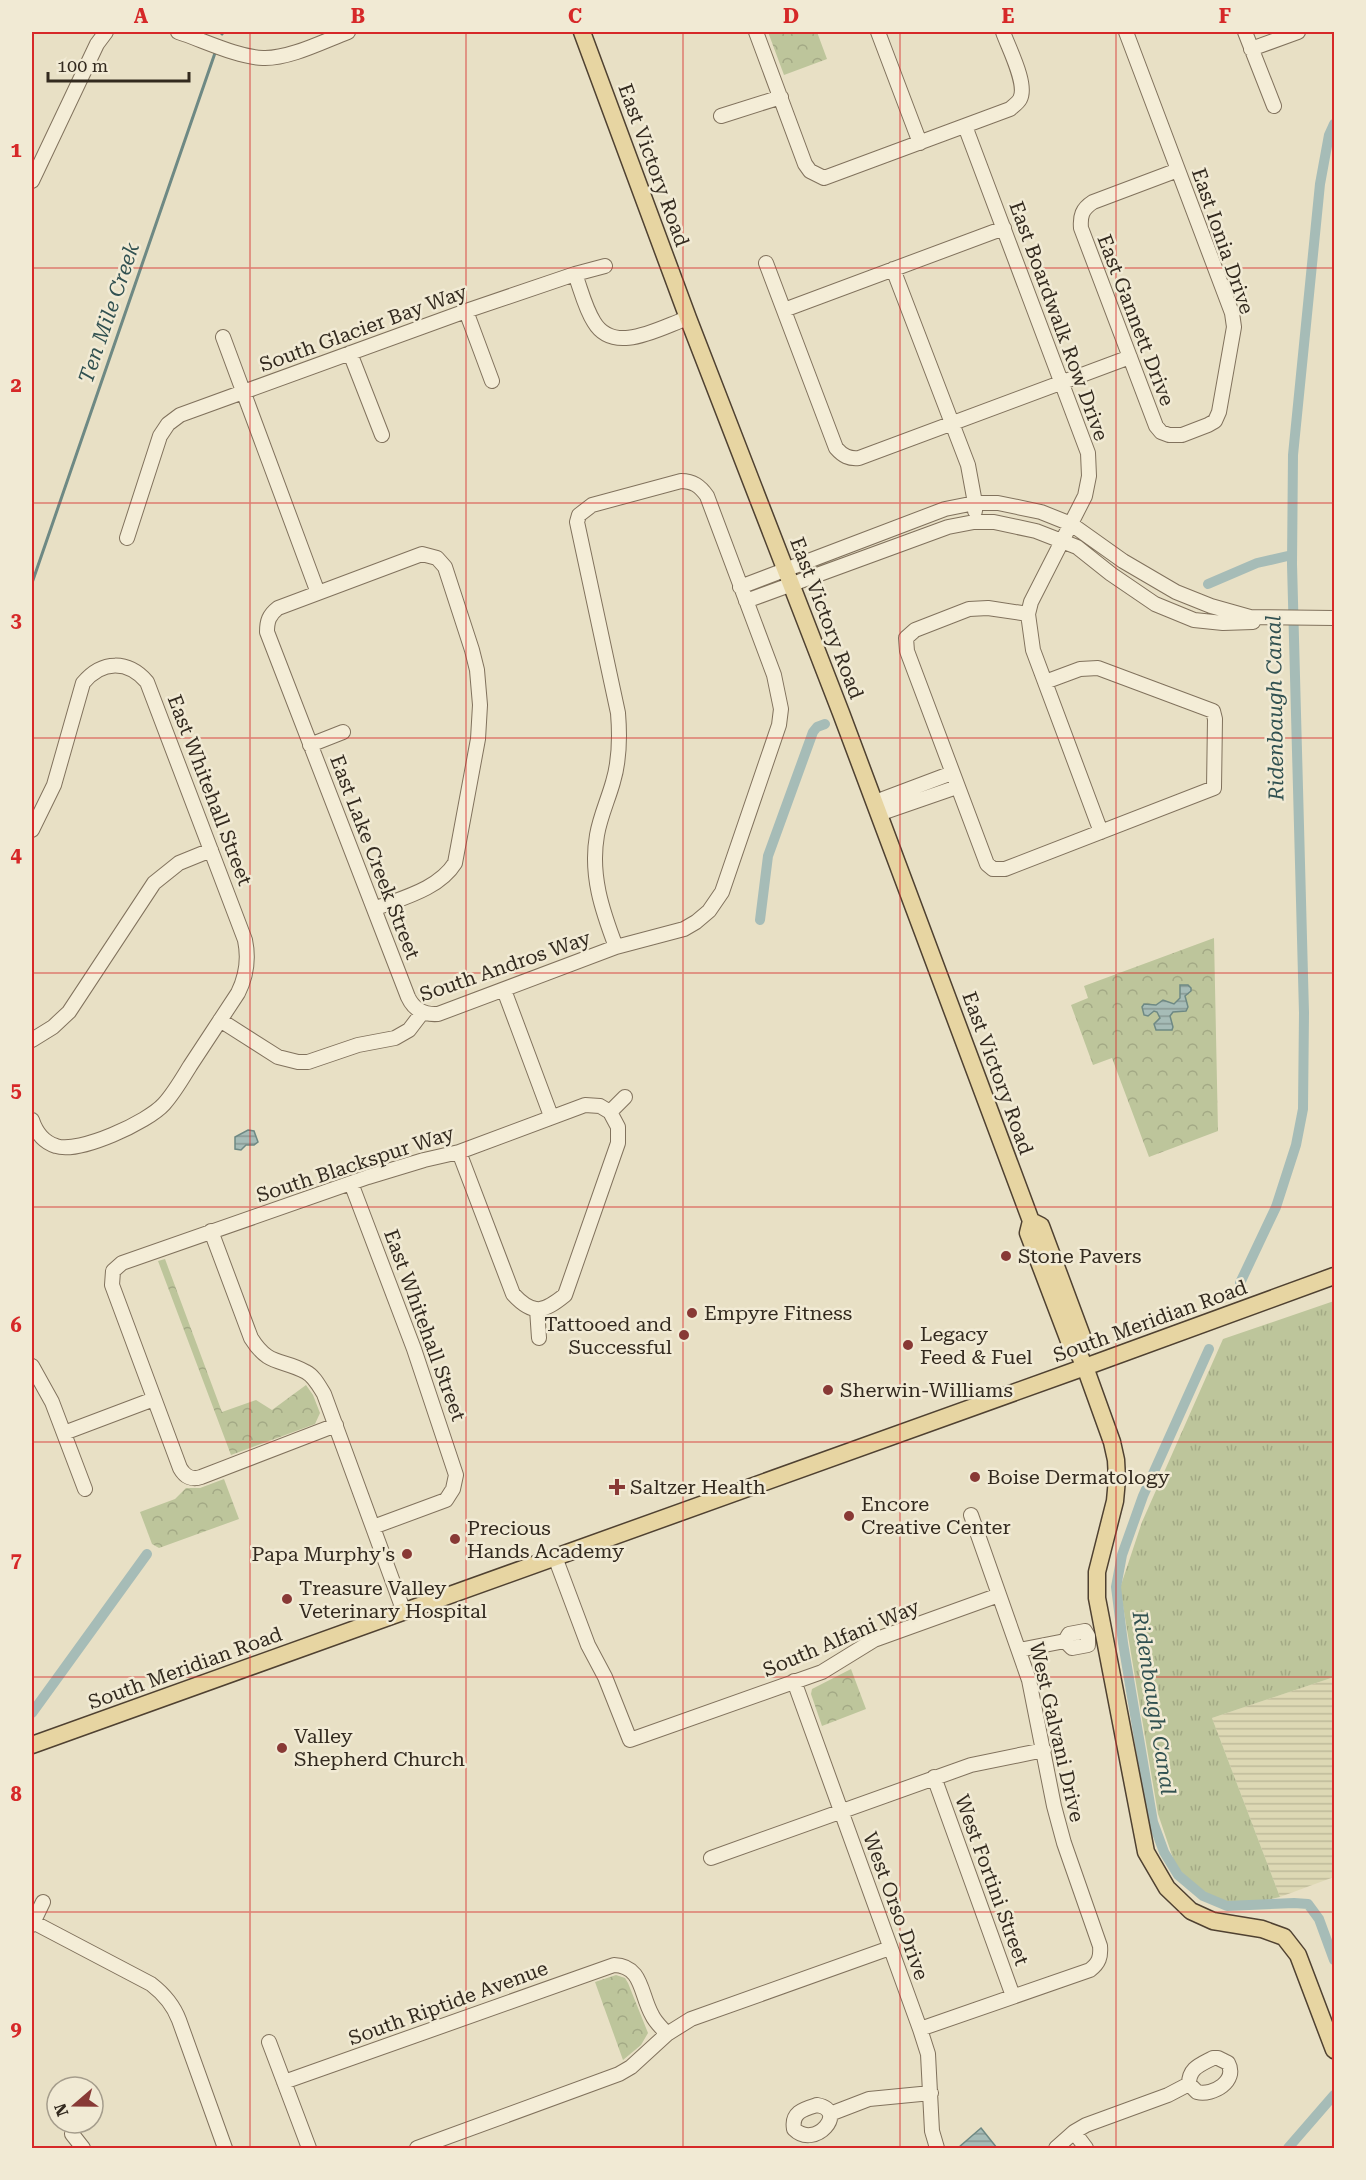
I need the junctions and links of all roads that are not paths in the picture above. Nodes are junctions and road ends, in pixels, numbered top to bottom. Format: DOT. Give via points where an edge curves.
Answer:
graph roads {
  1 [pos="106,32"];
  2 [pos="178,32"];
  3 [pos="348,32"];
  4 [pos="582,32"];
  5 [pos="756,32"];
  6 [pos="878,32"];
  7 [pos="1003,32"];
  8 [pos="1126,32"];
  9 [pos="1245,32"];
  10 [pos="1298,32"];
  11 [pos="322,36"];
  12 [pos="1251,49"];
  13 [pos="781,97"];
  14 [pos="1274,106"];
  15 [pos="721,116"];
  16 [pos="965,126"];
  17 [pos="920,143"];
  18 [pos="1178,170"];
  19 [pos="32,181"];
  20 [pos="1004,228"];
  21 [pos="766,263"];
  22 [pos="605,266"];
  23 [pos="893,269"];
  24 [pos="574,274"];
  25 [pos="784,310"];
  26 [pos="466,311"];
  27 [pos="688,318"];
  28 [pos="223,337"];
  29 [pos="350,353"];
  30 [pos="1130,357"];
  31 [pos="492,381"];
  32 [pos="1062,382"];
  33 [pos="243,393"];
  34 [pos="952,424"];
  35 [pos="382,435"];
  36 [pos="1169,435"];
  37 [pos="975,504"];
  38 [pos="974,522"];
  39 [pos="1071,524"];
  40 [pos="127,538"];
  41 [pos="1062,541"];
  42 [pos="788,577"];
  43 [pos="740,587"];
  44 [pos="318,593"];
  45 [pos="746,601"];
  46 [pos="1028,614"];
  47 [pos="1282,618"];
  48 [pos="1335,618"];
  49 [pos="1045,682"];
  50 [pos="344,732"];
  51 [pos="310,745"];
  52 [pos="955,780"];
  53 [pos="877,808"];
  54 [pos="32,830"];
  55 [pos="1101,832"];
  56 [pos="212,850"];
  57 [pos="374,909"];
  58 [pos="616,947"];
  59 [pos="504,990"];
  60 [pos="422,1012"];
  61 [pos="220,1020"];
  62 [pos="32,1040"];
  63 [pos="625,1097"];
  64 [pos="610,1112"];
  65 [pos="551,1116"];
  66 [pos="32,1120"];
  67 [pos="459,1152"];
  68 [pos="351,1183"];
  69 [pos="211,1231"];
  70 [pos="1335,1276"];
  71 [pos="537,1309"];
  72 [pos="539,1338"];
  73 [pos="1082,1361"];
  74 [pos="32,1366"];
  75 [pos="154,1399"];
  76 [pos="336,1425"];
  77 [pos="64,1433"];
  78 [pos="85,1490"];
  79 [pos="971,1515"];
  80 [pos="373,1527"];
  81 [pos="555,1557"];
  82 [pos="999,1595"];
  83 [pos="404,1612"];
  84 [pos="1095,1635"];
  85 [pos="1019,1650"];
  86 [pos="794,1681"];
  87 [pos="32,1745"];
  88 [pos="1044,1750"];
  89 [pos="934,1777"];
  90 [pos="841,1811"];
  91 [pos="711,1858"];
  92 [pos="43,1902"];
  93 [pos="32,1924"];
  94 [pos="890,1948"];
  95 [pos="1013,1996"];
  96 [pos="920,2029"];
  97 [pos="667,2034"];
  98 [pos="269,2042"];
  99 [pos="1335,2050"];
  100 [pos="284,2082"];
  101 [pos="1189,2084"];
  102 [pos="931,2093"];
  103 [pos="830,2114"];
  104 [pos="1074,2132"];
  105 [pos="73,2135"];
  106 [pos="447,2143"];
  107 [pos="83,2148"];
  108 [pos="225,2148"];
  109 [pos="309,2148"];
  110 [pos="417,2148"];
  111 [pos="937,2148"];
  112 [pos="1056,2148"];
  113 [pos="1086,2148"];
  1 -- 19 [label="street"];
  2 -- 11 [label="street" via="264,58 286,55"];
  3 -- 11 [label="street"];
  4 -- 27 [label="main road, East Victory Road"];
  5 -- 13 [label="street"];
  6 -- 17 [label="street"];
  7 -- 16 [label="street" via="1022,84 1020,99 1010,109"];
  8 -- 18 [label="street, East Ionia Drive"];
  9 -- 12 [label="street"];
  10 -- 12 [label="street"];
  12 -- 14 [label="street"];
  13 -- 15 [label="street"];
  13 -- 17 [label="street" via="805,164 817,176 832,176"];
  16 -- 17 [label="street"];
  16 -- 20 [label="street, East Boardwalk Row Drive"];
  18 -- 30 [label="street, East Gannett Drive" via="1093,202 1082,211 1081,228"];
  18 -- 36 [label="street, East Ionia Drive" via="1234,327 1215,421 1182,435"];
  20 -- 23 [label="street"];
  20 -- 32 [label="street, East Boardwalk Row Drive"];
  21 -- 25 [label="street"];
  22 -- 24 [label="street, South Glacier Bay Way"];
  23 -- 25 [label="street"];
  23 -- 34 [label="street"];
  24 -- 26 [label="street, South Glacier Bay Way"];
  24 -- 27 [label="street" via="594,324 609,337 629,339"];
  25 -- 34 [label="street" via="836,448 846,457 859,458"];
  26 -- 29 [label="street, South Glacier Bay Way"];
  26 -- 31 [label="street"];
  27 -- 42 [label="main road, East Victory Road"];
  28 -- 33 [label="street"];
  29 -- 33 [label="street, South Glacier Bay Way"];
  29 -- 35 [label="street"];
  30 -- 32 [label="street"];
  30 -- 36 [label="street, East Gannett Drive" via="1156,426"];
  32 -- 34 [label="street"];
  32 -- 39 [label="street, East Boardwalk Row Drive" via="1088,453 1085,496"];
  33 -- 40 [label="street, South Glacier Bay Way" via="180,415 168,424 160,436"];
  33 -- 44 [label="street"];
  34 -- 37 [label="street" via="968,465"];
  37 -- 38 [label="street"];
  37 -- 39 [label="street" via="1019,506"];
  37 -- 42 [label="street" via="945,509"];
  38 -- 41 [label="street" via="1016,525"];
  38 -- 42 [label="street"];
  39 -- 41 [label="street, East Boardwalk Row Drive"];
  39 -- 47 [label="street" via="1176,592 1250,617"];
  41 -- 46 [label="street, East Boardwalk Row Drive"];
  41 -- 47 [label="street" via="1077,547 1155,604 1194,620"];
  42 -- 43 [label="street"];
  42 -- 45 [label="street"];
  42 -- 53 [label="main road, East Victory Road"];
  43 -- 45 [label="street"];
  43 -- 58 [label="street" via="707,496 696,484 681,481 592,505 579,515 578,528 620,732 617,766 600,818 595,854 598,893"];
  44 -- 51 [label="street, East Lake Creek Street" via="278,608 269,617 267,632"];
  44 -- 57 [label="street" via="422,555 432,555 445,567 478,679 478,739 458,854 450,872"];
  45 -- 58 [label="street, South Andros Way" via="781,708 779,725 722,892 709,911 684,929"];
  46 -- 49 [label="street, East Boardwalk Row Drive" via="1033,650"];
  46 -- 52 [label="street" via="969,609 915,630 906,639"];
  47 -- 48 [label="street"];
  49 -- 55 [label="street, East Boardwalk Row Drive"];
  49 -- 55 [label="street" via="1080,669 1098,668 1213,711 1214,788"];
  50 -- 51 [label="street, East Lake Creek Street"];
  51 -- 57 [label="street, East Lake Creek Street"];
  52 -- 53 [label="street"];
  52 -- 55 [label="street" via="984,859 993,869 1005,869"];
  53 -- 73 [label="main road, East Victory Road" via="1031,1221 1041,1226 1082,1336"];
  54 -- 56 [label="street, East Whitehall Street" via="54,785 83,683 99,668 121,665 147,682"];
  56 -- 61 [label="street, East Whitehall Street" via="248,954 243,983"];
  56 -- 62 [label="street" via="179,862 154,883 69,1012"];
  57 -- 60 [label="street, East Lake Creek Street" via="408,997"];
  58 -- 59 [label="street, South Andros Way"];
  59 -- 60 [label="street, South Andros Way" via="438,1014"];
  59 -- 65 [label="street"];
  60 -- 61 [label="street, South Andros Way" via="409,1030 395,1038 358,1045 308,1062 278,1057"];
  61 -- 66 [label="street" via="165,1103 149,1118 67,1148 47,1142"];
  63 -- 64 [label="street"];
  64 -- 65 [label="street, South Blackspur Way" via="600,1106 585,1105"];
  64 -- 71 [label="street" via="618,1127 618,1143 565,1295 551,1306"];
  65 -- 67 [label="street, South Blackspur Way"];
  67 -- 68 [label="street, South Blackspur Way"];
  67 -- 71 [label="street" via="513,1294 524,1306"];
  68 -- 69 [label="street, South Blackspur Way"];
  68 -- 80 [label="street, East Whitehall Street" via="454,1466 455,1482 446,1500"];
  69 -- 75 [label="street, South Blackspur Way" via="122,1263 113,1271 112,1285"];
  69 -- 76 [label="street" via="259,1351 272,1360 307,1372 324,1394"];
  70 -- 73 [label="main road, South Meridian Road"];
  71 -- 72 [label="street"];
  73 -- 81 [label="main road, South Meridian Road"];
  73 -- 84 [label="main road, East Victory Road" via="1112,1442 1116,1469 1115,1501 1097,1572"];
  74 -- 77 [label="street"];
  75 -- 76 [label="street" via="180,1468 194,1479"];
  75 -- 77 [label="street"];
  76 -- 80 [label="street"];
  77 -- 78 [label="street"];
  79 -- 82 [label="street, West Galvani Drive"];
  80 -- 83 [label="street"];
  81 -- 83 [label="main road, South Meridian Road"];
  81 -- 86 [label="street, South Alfani Way" via="630,1740"];
  82 -- 85 [label="street, West Galvani Drive"];
  82 -- 86 [label="street, South Alfani Way" via="874,1640 822,1672"];
  83 -- 87 [label="main road, South Meridian Road"];
  84 -- 85 [label="street" via="1085,1631 1069,1634 1065,1641"];
  84 -- 99 [label="main road, East Victory Road" via="1140,1829 1156,1873 1191,1911 1213,1921 1284,1937 1299,1955"];
  85 -- 88 [label="street, West Galvani Drive"];
  86 -- 90 [label="street, West Orso Drive"];
  88 -- 89 [label="street"];
  88 -- 95 [label="street, West Galvani Drive" via="1054,1806 1100,1946 1099,1960 1090,1970"];
  89 -- 90 [label="street"];
  89 -- 95 [label="street, West Fortini Street"];
  90 -- 91 [label="street"];
  90 -- 94 [label="street, West Orso Drive"];
  92 -- 93 [label="street"];
  93 -- 108 [label="street" via="162,1993 179,2020"];
  94 -- 96 [label="street, West Orso Drive"];
  94 -- 97 [label="street" via="691,2019"];
  95 -- 96 [label="street"];
  96 -- 102 [label="street, West Orso Drive" via="928,2054"];
  97 -- 100 [label="street, South Riptide Avenue" via="652,2016 636,1974 625,1965 614,1965"];
  97 -- 106 [label="street" via="619,2074"];
  98 -- 100 [label="street"];
  100 -- 109 [label="street"];
  101 -- 104 [label="street" via="1097,2119"];
  102 -- 103 [label="street" via="869,2099"];
  102 -- 111 [label="street, West Orso Drive" via="932,2131"];
  104 -- 112 [label="street"];
  104 -- 113 [label="street"];
  105 -- 107 [label="street"];
  106 -- 110 [label="street"];
}
